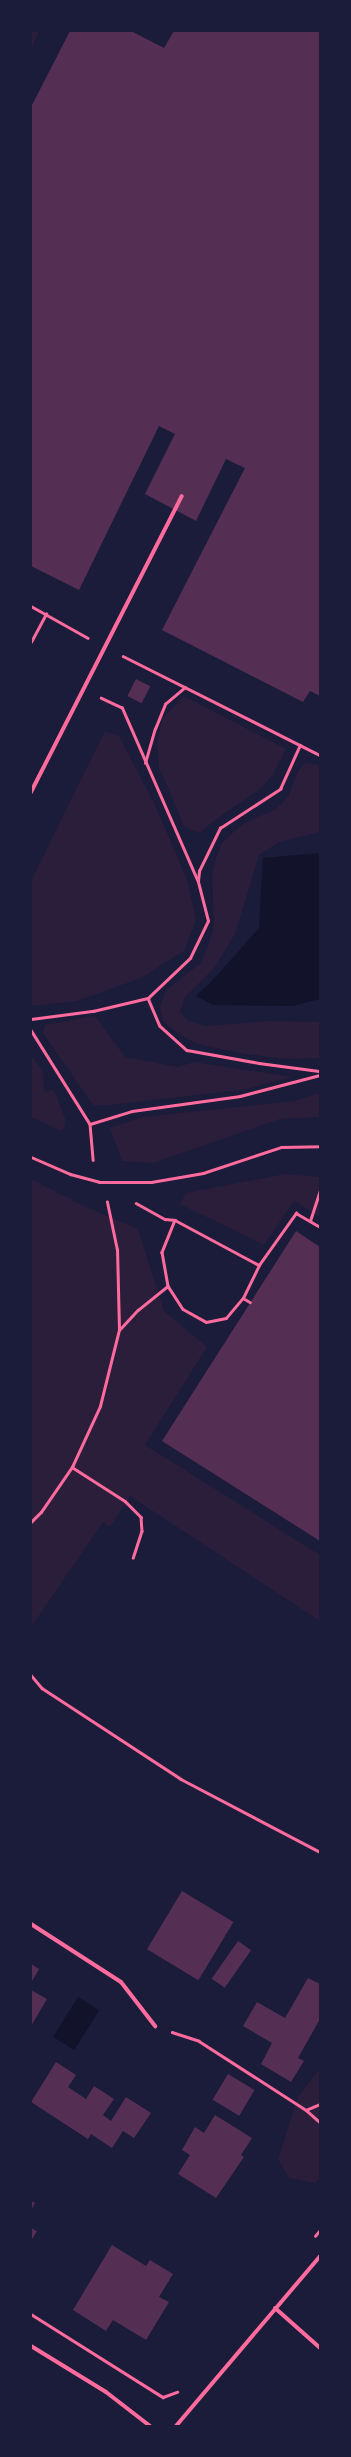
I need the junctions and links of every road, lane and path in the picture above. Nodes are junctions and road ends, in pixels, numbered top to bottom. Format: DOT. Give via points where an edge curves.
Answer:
graph roads {
  1 [pos="182,496"];
  2 [pos="31,606"];
  3 [pos="46,614"];
  4 [pos="31,642"];
  5 [pos="104,647"];
  6 [pos="184,687"];
  7 [pos="83,689"];
  8 [pos="300,744"];
  9 [pos="320,755"];
  10 [pos="145,764"];
  11 [pos="31,792"];
  12 [pos="198,882"];
  13 [pos="148,998"];
  14 [pos="31,1019"];
  15 [pos="31,1030"];
  16 [pos="320,1071"];
  17 [pos="320,1075"];
  18 [pos="90,1124"];
  19 [pos="320,1146"];
  20 [pos="31,1157"];
  21 [pos="99,1182"];
  22 [pos="320,1190"];
  23 [pos="132,1200"];
  24 [pos="175,1220"];
  25 [pos="310,1221"];
  26 [pos="320,1227"];
  27 [pos="259,1265"];
  28 [pos="168,1286"];
  29 [pos="243,1298"];
  30 [pos="250,1302"];
  31 [pos="119,1330"];
  32 [pos="72,1468"];
  33 [pos="31,1522"];
  34 [pos="133,1558"];
  35 [pos="31,1675"];
  36 [pos="320,1852"];
  37 [pos="31,1924"];
  38 [pos="155,2026"];
  39 [pos="320,2104"];
  40 [pos="306,2110"];
  41 [pos="320,2122"];
  42 [pos="320,2230"];
  43 [pos="310,2242"];
  44 [pos="320,2256"];
  45 [pos="275,2308"];
  46 [pos="31,2314"];
  47 [pos="31,2346"];
  48 [pos="320,2348"];
  49 [pos="179,2391"];
  50 [pos="150,2426"];
  51 [pos="176,2426"];
  1 -- 5 [label="street"];
  2 -- 3 [label="path"];
  3 -- 4 [label="path"];
  3 -- 5 [label="path"];
  5 -- 6 [label="path"];
  5 -- 7 [label="street"];
  6 -- 8 [label="path"];
  6 -- 10 [label="path" via="164,704"];
  7 -- 10 [label="path" via="122,708"];
  7 -- 11 [label="street"];
  8 -- 9 [label="path"];
  8 -- 12 [label="path" via="280,789 220,828 199,872"];
  10 -- 12 [label="path"];
  12 -- 13 [label="path" via="208,921 190,958"];
  13 -- 14 [label="path" via="93,1011"];
  13 -- 16 [label="path" via="160,1026 187,1050"];
  15 -- 18 [label="path"];
  17 -- 18 [label="path" via="240,1096 132,1111"];
  18 -- 21 [label="path" via="93,1163"];
  19 -- 21 [label="lane" via="281,1147 203,1172 151,1182"];
  20 -- 21 [label="lane" via="70,1174"];
  21 -- 31 [label="path" via="110,1210 117,1250"];
  22 -- 25 [label="path"];
  23 -- 24 [label="path" via="165,1219"];
  24 -- 27 [label="path"];
  24 -- 28 [label="path" via="162,1252"];
  25 -- 26 [label="path"];
  25 -- 27 [label="path" via="296,1213"];
  27 -- 29 [label="path"];
  28 -- 29 [label="path" via="183,1309 206,1322 226,1318"];
  28 -- 31 [label="path" via="138,1310"];
  29 -- 30 [label="path"];
  31 -- 32 [label="path" via="100,1406"];
  32 -- 33 [label="path"];
  32 -- 34 [label="path" via="125,1501 141,1517 142,1531"];
  35 -- 36 [label="path" via="42,1688 181,1779"];
  37 -- 38 [label="street" via="121,1982"];
  38 -- 40 [label="path" via="199,2041"];
  39 -- 40 [label="path"];
  40 -- 41 [label="path"];
  42 -- 43 [label="path"];
  44 -- 45 [label="street"];
  45 -- 48 [label="street"];
  45 -- 51 [label="street"];
  46 -- 49 [label="path" via="163,2397"];
  47 -- 50 [label="street" via="106,2392"];
}
